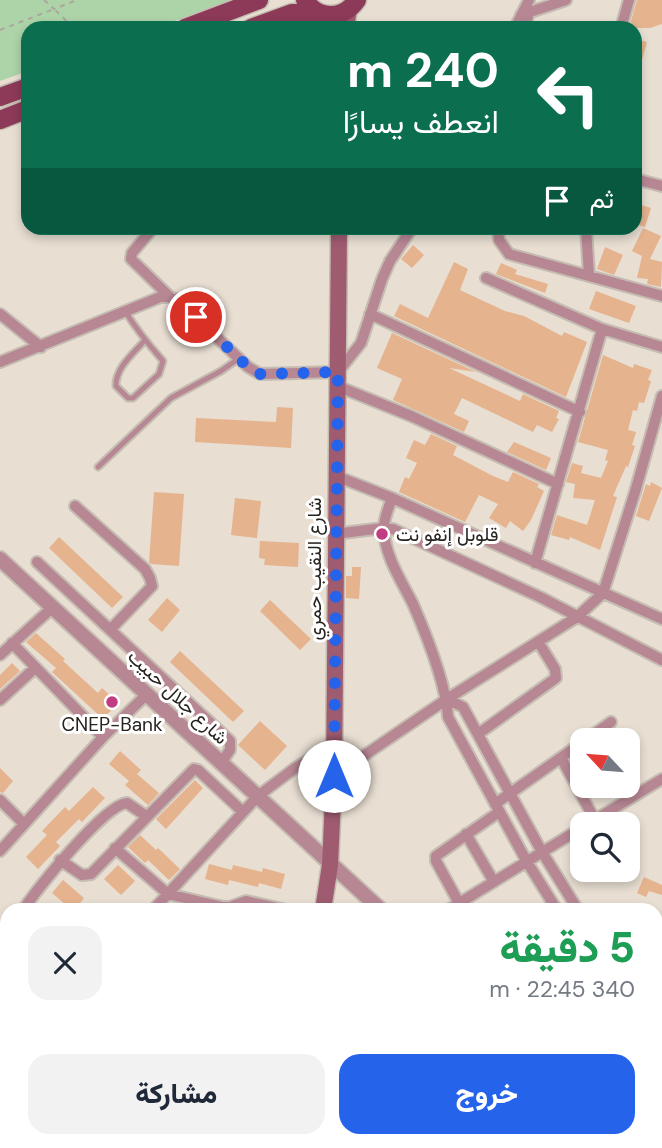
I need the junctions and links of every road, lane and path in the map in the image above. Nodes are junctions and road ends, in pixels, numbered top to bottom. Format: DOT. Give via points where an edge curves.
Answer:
graph roads {
  1 [pos="44,0"];
  2 [pos="77,0"];
  3 [pos="259,0"];
  4 [pos="566,0"];
  5 [pos="629,0"];
  6 [pos="353,4"];
  7 [pos="54,9"];
  8 [pos="526,9"];
  9 [pos="320,14"];
  10 [pos="23,21"];
  11 [pos="67,21"];
  12 [pos="204,21"];
  13 [pos="270,21"];
  14 [pos="348,21"];
  15 [pos="623,21"];
  16 [pos="21,22"];
  17 [pos="0,30"];
  18 [pos="21,112"];
  19 [pos="0,120"];
  20 [pos="642,181"];
  21 [pos="662,186"];
  22 [pos="147,235"];
  23 [pos="339,235"];
  24 [pos="407,235"];
  25 [pos="499,235"];
  26 [pos="586,235"];
  27 [pos="589,275"];
  28 [pos="486,278"];
  29 [pos="169,296"];
  30 [pos="662,296"];
  31 [pos="125,311"];
  32 [pos="0,314"];
  33 [pos="370,314"];
  34 [pos="602,329"];
  35 [pos="145,340"];
  36 [pos="41,347"];
  37 [pos="662,348"];
  38 [pos="240,358"];
  39 [pos="0,362"];
  40 [pos="338,379"];
  41 [pos="662,396"];
  42 [pos="580,412"];
  43 [pos="98,467"];
  44 [pos="336,476"];
  45 [pos="558,484"];
  46 [pos="392,498"];
  47 [pos="75,506"];
  48 [pos="383,528"];
  49 [pos="335,534"];
  50 [pos="1,561"];
  51 [pos="37,562"];
  52 [pos="535,563"];
  53 [pos="603,593"];
  54 [pos="53,607"];
  55 [pos="577,617"];
  56 [pos="662,619"];
  57 [pos="110,630"];
  58 [pos="539,643"];
  59 [pos="5,648"];
  60 [pos="662,660"];
  61 [pos="35,668"];
  62 [pos="147,694"];
  63 [pos="447,699"];
  64 [pos="0,700"];
  65 [pos="611,722"];
  66 [pos="602,728"];
  67 [pos="478,734"];
  68 [pos="103,737"];
  69 [pos="570,751"];
  70 [pos="334,754"];
  71 [pos="561,758"];
  72 [pos="221,763"];
  73 [pos="334,776"];
  74 [pos="662,779"];
  75 [pos="509,793"];
  76 [pos="258,796"];
  77 [pos="0,800"];
  78 [pos="497,808"];
  79 [pos="243,812"];
  80 [pos="587,812"];
  81 [pos="608,812"];
  82 [pos="146,816"];
  83 [pos="23,823"];
  84 [pos="466,834"];
  85 [pos="570,835"];
  86 [pos="115,848"];
  87 [pos="0,851"];
  88 [pos="542,852"];
  89 [pos="60,860"];
  90 [pos="527,862"];
  91 [pos="330,865"];
  92 [pos="494,882"];
  93 [pos="168,894"];
  94 [pos="28,903"];
  95 [pos="160,903"];
  96 [pos="205,903"];
  97 [pos="324,903"];
  98 [pos="373,903"];
  99 [pos="459,903"];
  100 [pos="553,903"];
  101 [pos="574,903"];
  1 -- 7 [label="path"];
  2 -- 7 [label="path"];
  3 -- 12 [label="main road"];
  4 -- 8 [label="street"];
  5 -- 15 [label="street"];
  6 -- 9 [label="main road" via="335,15"];
  6 -- 14 [label="main road"];
  7 -- 10 [label="path"];
  7 -- 11 [label="path"];
  9 -- 13 [label="main road" via="292,13"];
  16 -- 17 [label="path"];
  18 -- 19 [label="main road"];
  20 -- 21 [label="street"];
  22 -- 29 [label="street" via="131,259"];
  23 -- 40 [label="main road, شارع النقيب حمري"];
  24 -- 33 [label="street" via="390,261"];
  25 -- 27 [label="street" via="509,254"];
  26 -- 27 [label="street"];
  27 -- 30 [label="street"];
  28 -- 34 [label="street"];
  29 -- 31 [label="street"];
  29 -- 38 [label="street"];
  31 -- 35 [label="lane"];
  31 -- 36 [label="street"];
  32 -- 36 [label="street"];
  33 -- 40 [label="street" via="361,343"];
  33 -- 42 [label="street"];
  34 -- 37 [label="street"];
  34 -- 42 [label="street"];
  35 -- 35 [label="lane" via="116,379 116,386 128,398 162,368 163,361"];
  36 -- 39 [label="street"];
  38 -- 40 [label="street" via="265,375"];
  38 -- 43 [label="lane" via="171,398"];
  40 -- 44 [label="main road, شارع النقيب حمري"];
  40 -- 45 [label="street"];
  41 -- 53 [label="street"];
  42 -- 45 [label="street"];
  44 -- 46 [label="street"];
  44 -- 49 [label="main road, شارع النقيب حمري"];
  45 -- 52 [label="street"];
  46 -- 48 [label="street"];
  46 -- 52 [label="street"];
  47 -- 57 [label="street" via="150,578 152,586"];
  48 -- 49 [label="street"];
  48 -- 55 [label="street" via="405,534"];
  48 -- 63 [label="street"];
  49 -- 70 [label="main road, شارع النقيب حمري"];
  50 -- 54 [label="street, شارع جلال حبيب"];
  51 -- 57 [label="street"];
  52 -- 53 [label="street"];
  53 -- 55 [label="street"];
  53 -- 56 [label="street"];
  54 -- 59 [label="street"];
  54 -- 62 [label="street, شارع جلال حبيب"];
  55 -- 58 [label="street"];
  55 -- 60 [label="street"];
  57 -- 72 [label="street" via="230,741"];
  58 -- 63 [label="street"];
  58 -- 67 [label="street" via="556,678"];
  59 -- 61 [label="street"];
  61 -- 64 [label="street"];
  61 -- 68 [label="street"];
  62 -- 68 [label="street"];
  62 -- 72 [label="street, شارع جلال حبيب"];
  63 -- 67 [label="street" via="463,708"];
  63 -- 73 [label="street"];
  63 -- 78 [label="street" via="448,717"];
  65 -- 66 [label="street"];
  67 -- 75 [label="street"];
  68 -- 83 [label="street"];
  69 -- 71 [label="street"];
  70 -- 73 [label="main road, شارع النقيب حمري"];
  70 -- 76 [label="street" via="307,761"];
  71 -- 75 [label="street"];
  71 -- 80 [label="street"];
  72 -- 76 [label="street, شارع جلال حبيب"];
  73 -- 91 [label="main road, شارع النقيب حمري"];
  74 -- 81 [label="street"];
  75 -- 78 [label="street"];
  75 -- 88 [label="street"];
  76 -- 79 [label="street"];
  76 -- 91 [label="street, شارع جلال حبيب"];
  77 -- 83 [label="street"];
  78 -- 84 [label="street"];
  78 -- 90 [label="street"];
  79 -- 82 [label="street" via="194,769"];
  79 -- 93 [label="street"];
  82 -- 86 [label="street"];
  82 -- 89 [label="street" via="127,803 118,805"];
  83 -- 87 [label="street"];
  84 -- 92 [label="street"];
  84 -- 99 [label="street" via="436,859"];
  85 -- 88 [label="street"];
  86 -- 89 [label="street" via="84,876"];
  86 -- 93 [label="street"];
  88 -- 90 [label="street"];
  88 -- 101 [label="street"];
  89 -- 94 [label="street"];
  90 -- 92 [label="street"];
  90 -- 100 [label="street"];
  91 -- 97 [label="main road, شارع النقيب حمري"];
  91 -- 98 [label="street, شارع جلال حبيب"];
  92 -- 99 [label="street"];
  93 -- 95 [label="street"];
  93 -- 96 [label="street"];
}
